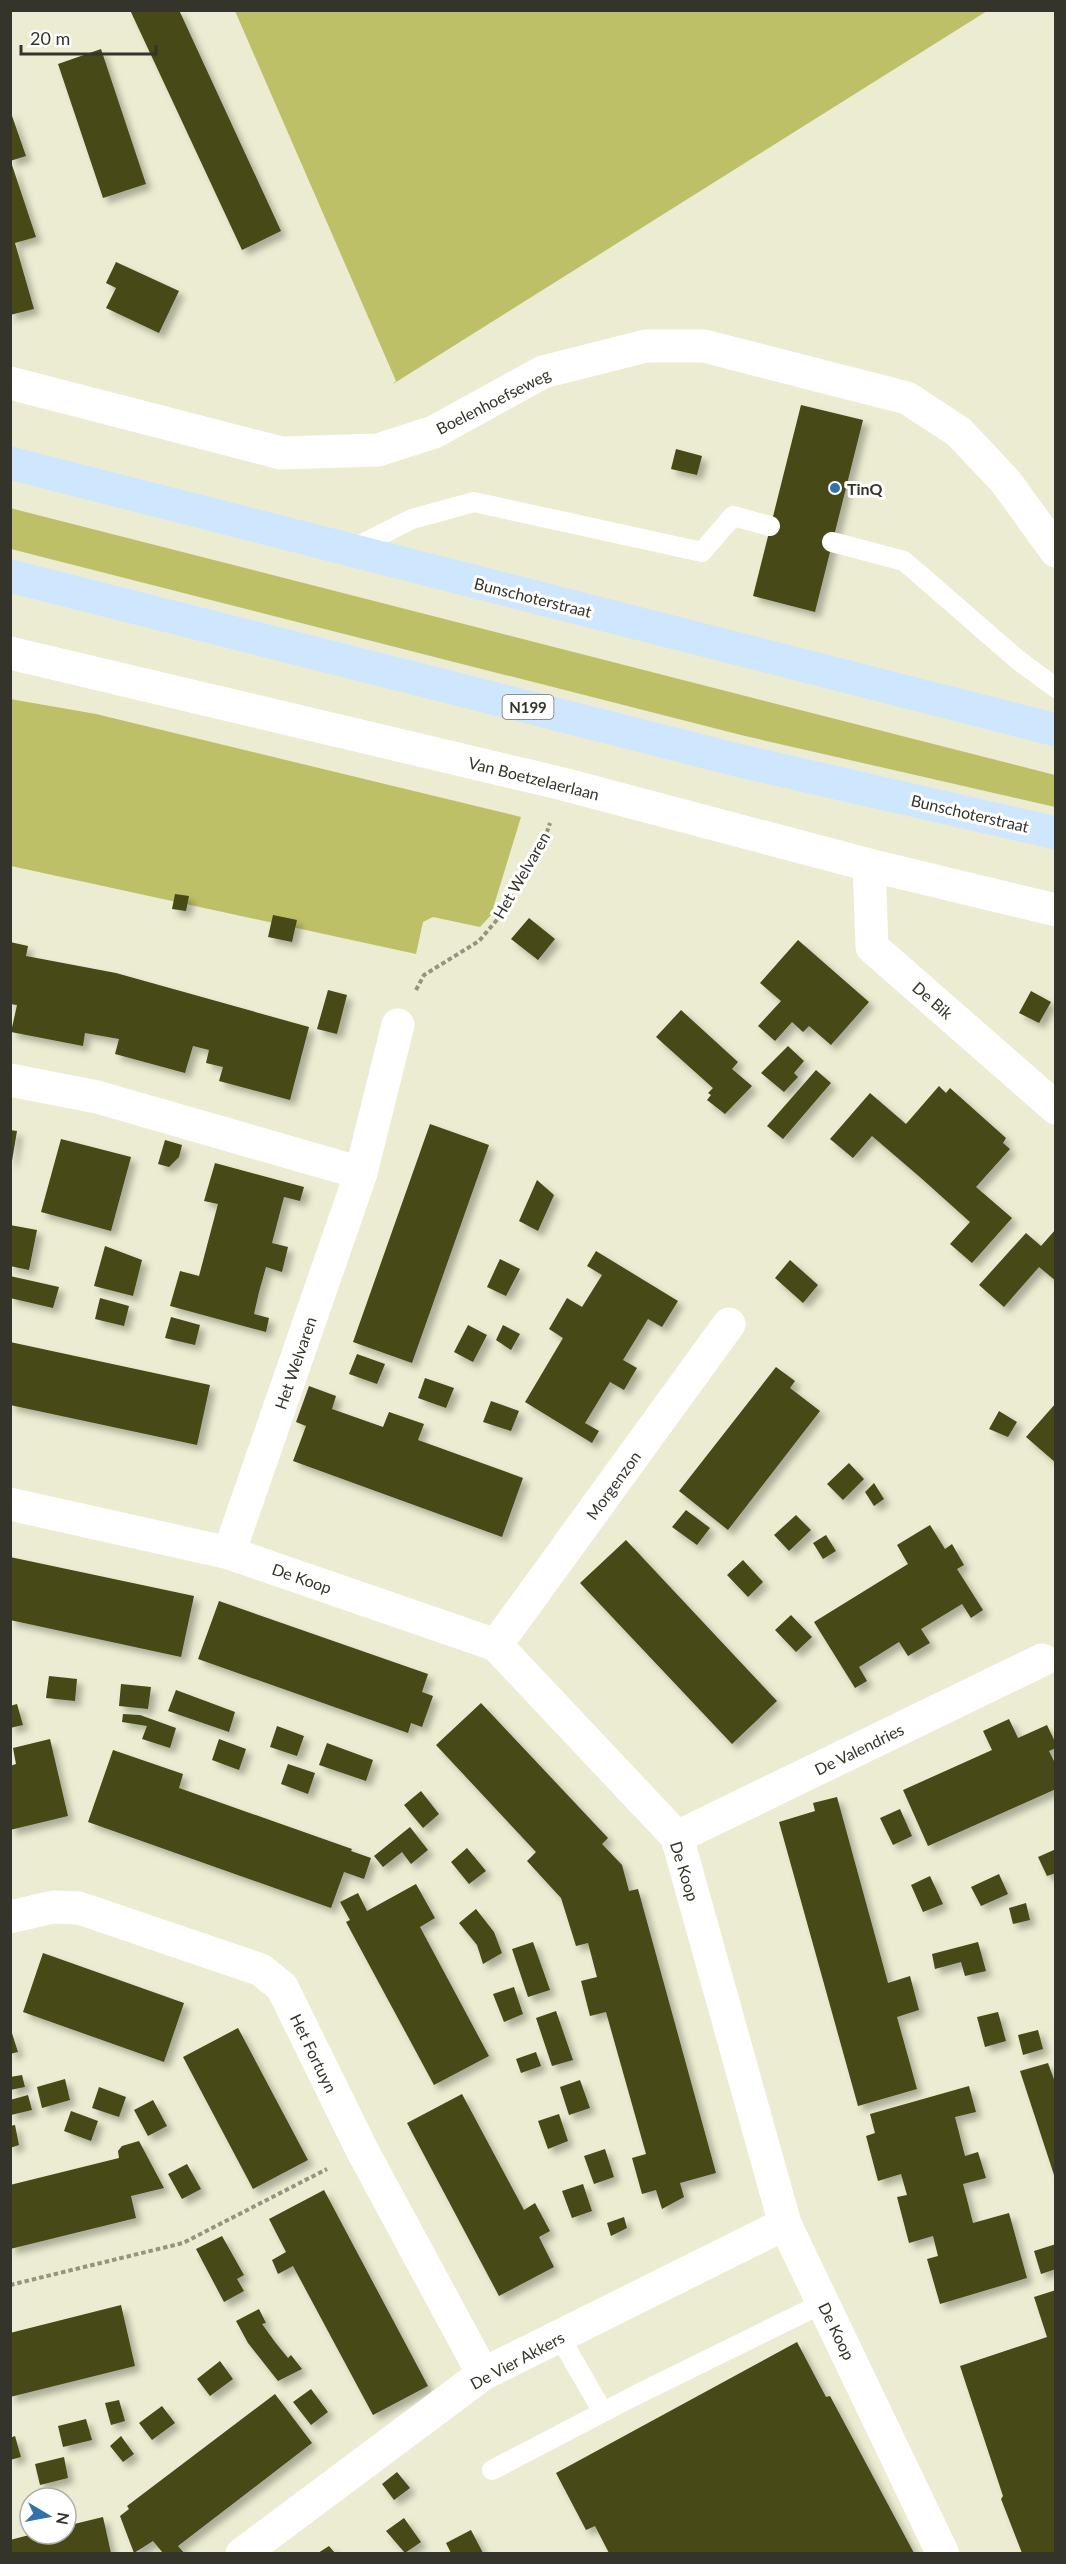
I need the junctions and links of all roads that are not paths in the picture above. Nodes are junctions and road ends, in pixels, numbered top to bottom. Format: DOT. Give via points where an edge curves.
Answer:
graph roads {
  1 [pos="10,383"];
  2 [pos="10,463"];
  3 [pos="770,526"];
  4 [pos="832,542"];
  5 [pos="349,551"];
  6 [pos="1056,551"];
  7 [pos="10,576"];
  8 [pos="10,653"];
  9 [pos="1056,688"];
  10 [pos="1056,730"];
  11 [pos="1056,833"];
  12 [pos="869,865"];
  13 [pos="1056,910"];
  14 [pos="398,1025"];
  15 [pos="10,1080"];
  16 [pos="1056,1108"];
  17 [pos="361,1173"];
  18 [pos="729,1324"];
  19 [pos="10,1504"];
  20 [pos="229,1553"];
  21 [pos="496,1645"];
  22 [pos="1042,1660"];
  23 [pos="677,1838"];
  24 [pos="10,1917"];
  25 [pos="785,2224"];
  26 [pos="823,2303"];
  27 [pos="559,2336"];
  28 [pos="483,2374"];
  29 [pos="603,2412"];
  30 [pos="492,2470"];
  31 [pos="242,2553"];
  32 [pos="943,2553"];
  1 -- 6 [label="street, Boelenhoefseweg" via="281,453 378,450 434,432 543,372 646,345 704,346 907,398 959,432 1006,482"];
  2 -- 5 [label="main road, Bunschoterstraat"];
  3 -- 5 [label="lane" via="733,516 702,552 474,502 412,519"];
  4 -- 9 [label="lane" via="904,561"];
  5 -- 10 [label="main road, Bunschoterstraat"];
  7 -- 11 [label="main road, Bunschoterstraat / N199" via="741,761"];
  8 -- 12 [label="street, Van Boetzelaerlaan" via="563,784"];
  12 -- 13 [label="street, Van Boetzelaerlaan"];
  12 -- 16 [label="street, De Bik" via="872,947"];
  14 -- 17 [label="street, Het Welvaren"];
  15 -- 17 [label="street" via="97,1098"];
  17 -- 20 [label="street, Het Welvaren"];
  18 -- 21 [label="street, Morgenzon"];
  19 -- 20 [label="street, De Koop"];
  20 -- 21 [label="street, De Koop"];
  21 -- 23 [label="street, De Koop"];
  22 -- 23 [label="street, De Valendries"];
  23 -- 25 [label="street, De Koop"];
  24 -- 28 [label="street, Het Fortuyn" via="53,1907 79,1908 261,1970 282,1987 362,2151"];
  25 -- 26 [label="street, De Koop"];
  25 -- 27 [label="street, De Vier Akkers"];
  26 -- 29 [label="lane"];
  26 -- 32 [label="street, De Koop"];
  27 -- 28 [label="street, De Vier Akkers"];
  27 -- 29 [label="lane"];
  28 -- 31 [label="street, De Vier Akkers"];
  29 -- 30 [label="lane"];
}
